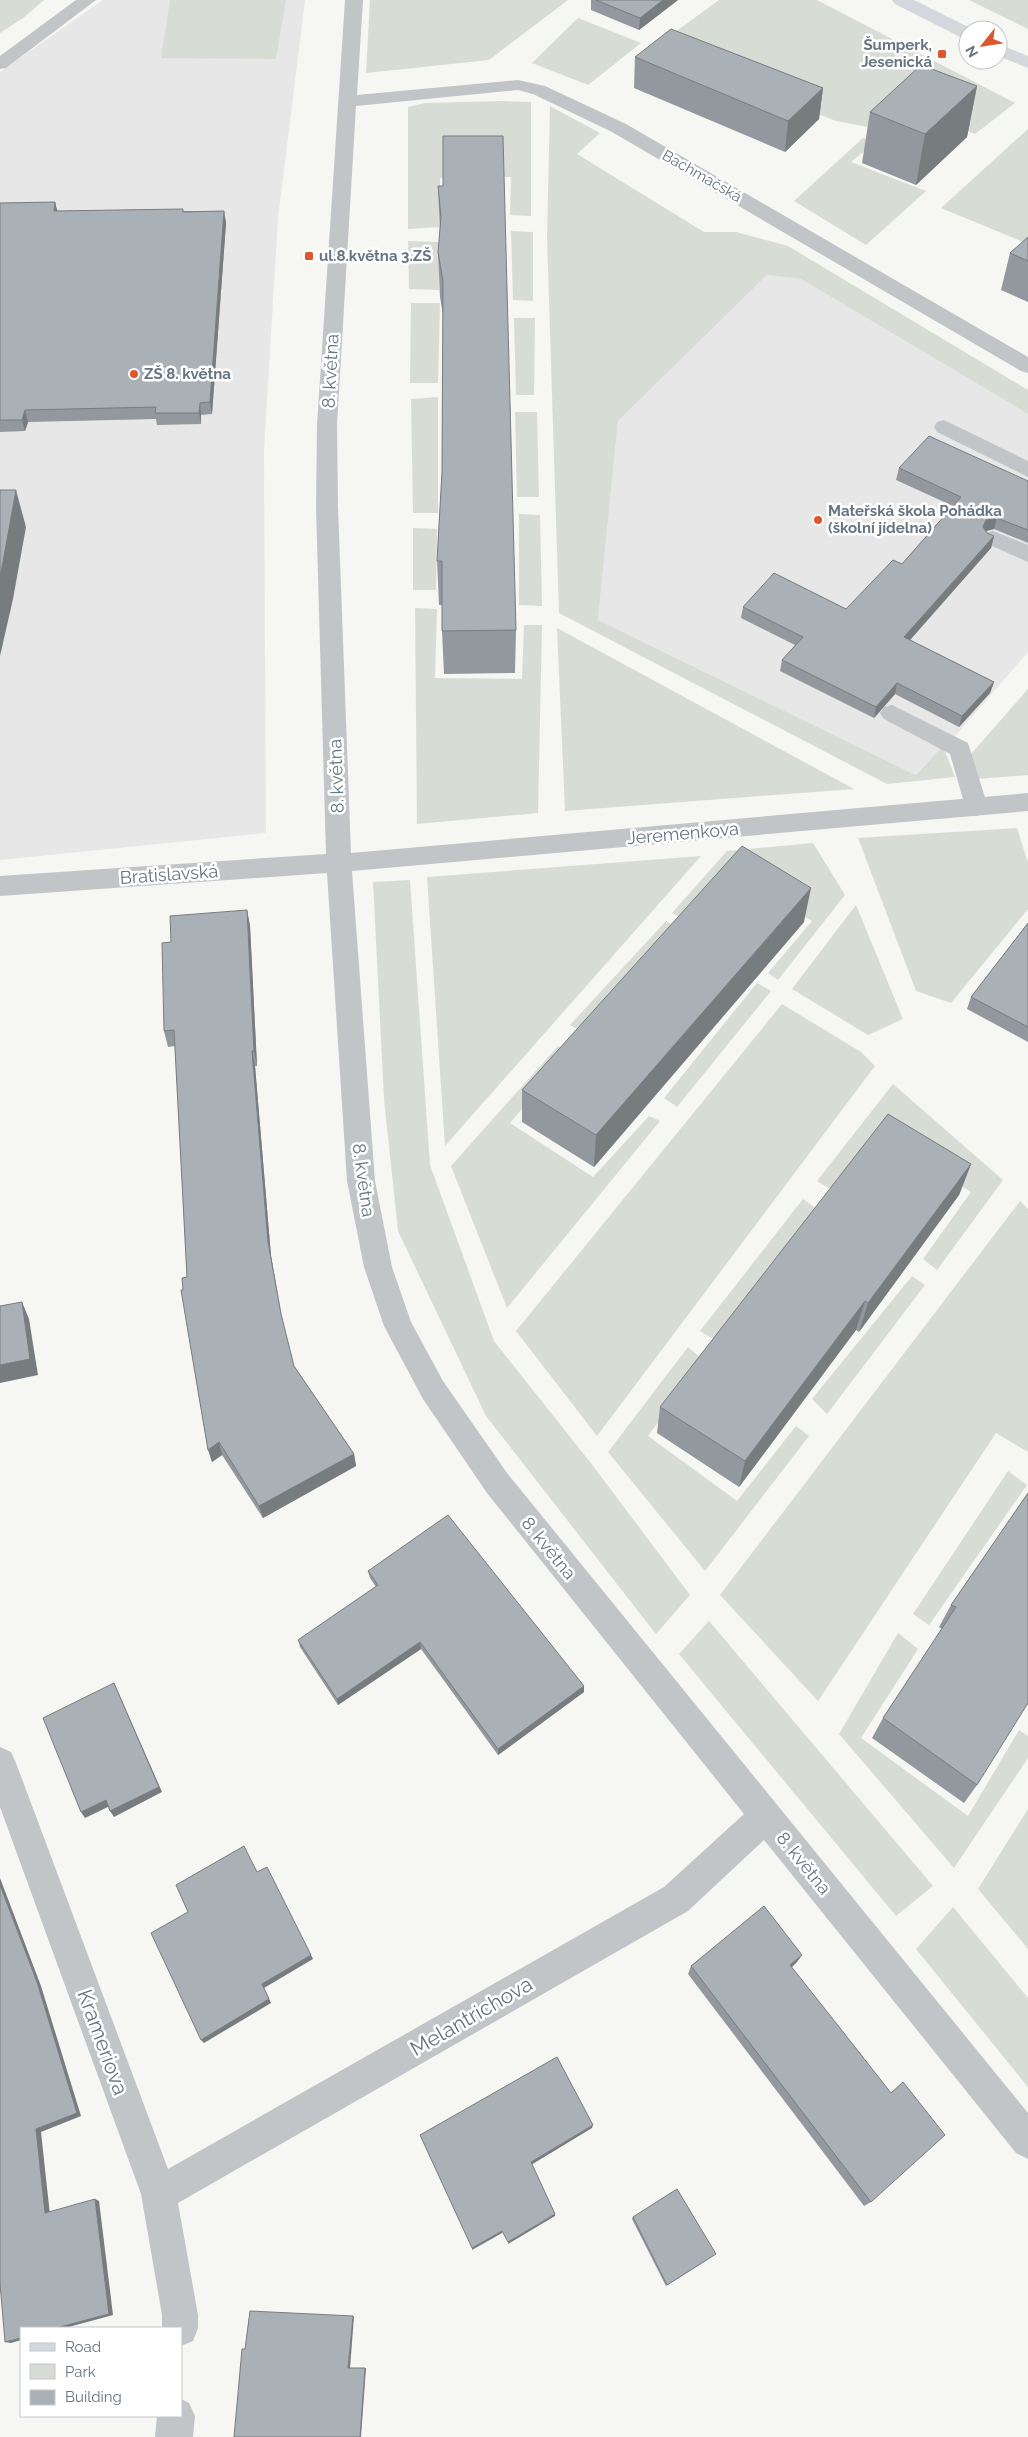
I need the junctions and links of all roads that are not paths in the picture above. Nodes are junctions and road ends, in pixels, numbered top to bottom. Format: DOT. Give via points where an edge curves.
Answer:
graph roads {
  1 [pos="88,0"];
  2 [pos="354,0"];
  3 [pos="900,0"];
  4 [pos="958,29"];
  5 [pos="1008,53"];
  6 [pos="1028,63"];
  7 [pos="0,64"];
  8 [pos="348,100"];
  9 [pos="1028,366"];
  10 [pos="944,427"];
  11 [pos="1028,470"];
  12 [pos="993,538"];
  13 [pos="1028,554"];
  14 [pos="892,713"];
  15 [pos="1028,802"];
  16 [pos="976,807"];
  17 [pos="339,863"];
  18 [pos="0,886"];
  19 [pos="0,1763"];
  20 [pos="766,1816"];
  21 [pos="1028,2141"];
  22 [pos="159,2194"];
  23 [pos="180,2327"];
  24 [pos="176,2417"];
  25 [pos="174,2437"];
  1 -- 7 [label="street"];
  2 -- 8 [label="street, 8. května"];
  3 -- 4 [label="main road"];
  5 -- 6 [label="main road"];
  8 -- 9 [label="street, Bachmačská" via="518,85 539,90 619,128"];
  8 -- 17 [label="street, 8. května" via="327,424"];
  10 -- 11 [label="street"];
  12 -- 13 [label="street"];
  14 -- 16 [label="street" via="960,749"];
  15 -- 16 [label="street, Jeremenkova"];
  16 -- 17 [label="street, Jeremenkova"];
  17 -- 18 [label="street, Bratislavská"];
  17 -- 20 [label="street, 8. května" via="361,1182 378,1267 398,1326 433,1390 497,1483"];
  19 -- 22 [label="street, Krameriova"];
  20 -- 21 [label="street, 8. května"];
  20 -- 22 [label="street, Melantrichova" via="676,1899"];
  22 -- 23 [label="street, Krameriova"];
  24 -- 25 [label="street"];
}
